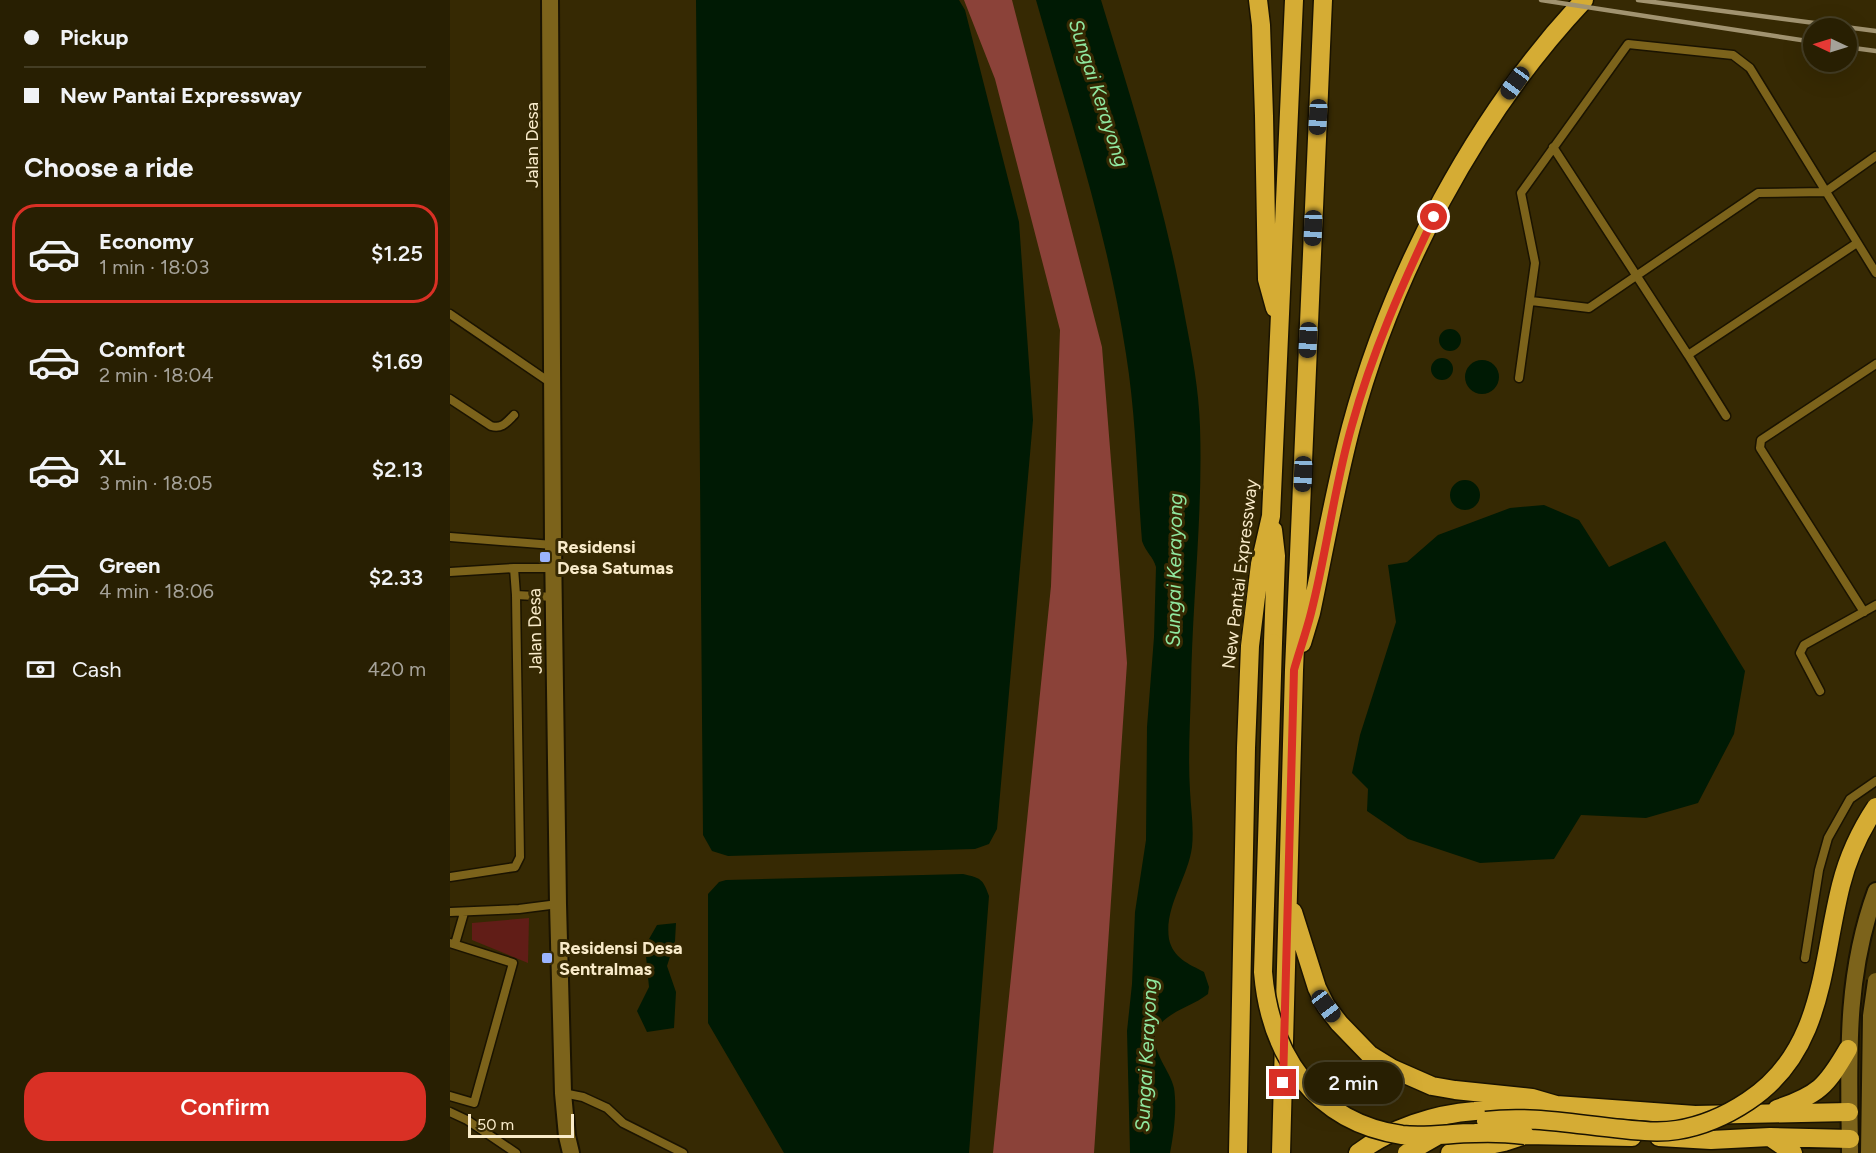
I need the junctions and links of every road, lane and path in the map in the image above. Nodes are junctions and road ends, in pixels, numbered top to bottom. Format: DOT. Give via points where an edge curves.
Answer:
graph roads {
  1 [pos="550,0"];
  2 [pos="1258,0"];
  3 [pos="1294,0"];
  4 [pos="1323,0"];
  5 [pos="1584,0"];
  6 [pos="1553,147"];
  7 [pos="1876,156"];
  8 [pos="1825,192"];
  9 [pos="1857,243"];
  10 [pos="1876,273"];
  11 [pos="1637,276"];
  12 [pos="1531,301"];
  13 [pos="450,314"];
  14 [pos="1280,324"];
  15 [pos="1688,355"];
  16 [pos="1876,366"];
  17 [pos="1519,378"];
  18 [pos="553,384"];
  19 [pos="450,399"];
  20 [pos="514,415"];
  21 [pos="1726,416"];
  22 [pos="1271,516"];
  23 [pos="450,537"];
  24 [pos="553,545"];
  25 [pos="514,568"];
  26 [pos="554,568"];
  27 [pos="450,572"];
  28 [pos="516,595"];
  29 [pos="554,597"];
  30 [pos="1876,605"];
  31 [pos="1864,612"];
  32 [pos="1294,670"];
  33 [pos="1820,691"];
  34 [pos="1876,781"];
  35 [pos="1863,790"];
  36 [pos="1876,792"];
  37 [pos="1876,807"];
  38 [pos="450,877"];
  39 [pos="1876,891"];
  40 [pos="1288,897"];
  41 [pos="558,904"];
  42 [pos="450,912"];
  43 [pos="464,913"];
  44 [pos="452,944"];
  45 [pos="1805,958"];
  46 [pos="1876,981"];
  47 [pos="1849,1019"];
  48 [pos="1876,1039"];
  49 [pos="1848,1049"];
  50 [pos="563,1093"];
  51 [pos="450,1096"];
  52 [pos="1556,1105"];
  53 [pos="1876,1111"];
  54 [pos="450,1112"];
  55 [pos="1849,1112"];
  56 [pos="1761,1114"];
  57 [pos="1525,1135"];
  58 [pos="1770,1137"];
  59 [pos="1876,1137"];
  60 [pos="1850,1146"];
  61 [pos="516,1153"];
  62 [pos="571,1153"];
  63 [pos="683,1153"];
  64 [pos="1238,1153"];
  65 [pos="1281,1153"];
  66 [pos="1358,1153"];
  67 [pos="1407,1153"];
  68 [pos="1450,1153"];
  69 [pos="1793,1153"];
  70 [pos="1869,1153"];
  1 -- 18 [label="street, Jalan Desa"];
  2 -- 14 [label="highway" via="1266,279"];
  3 -- 14 [label="highway, New Pantai Expressway"];
  4 -- 32 [label="highway"];
  5 -- 32 [label="highway" via="1527,66 1471,147 1396,297 1351,427 1311,613"];
  6 -- 8 [label="lane" via="1628,44 1733,55 1750,68"];
  6 -- 11 [label="lane"];
  6 -- 12 [label="lane" via="1521,193 1535,263"];
  7 -- 8 [label="lane"];
  8 -- 9 [label="lane"];
  8 -- 11 [label="lane" via="1758,193"];
  9 -- 10 [label="lane"];
  9 -- 15 [label="lane"];
  11 -- 12 [label="lane" via="1589,308"];
  11 -- 15 [label="lane"];
  12 -- 17 [label="lane"];
  13 -- 18 [label="lane"];
  14 -- 22 [label="highway, New Pantai Expressway"];
  15 -- 21 [label="lane"];
  16 -- 31 [label="lane" via="1761,440 1760,448"];
  18 -- 24 [label="street, Jalan Desa"];
  19 -- 20 [label="lane" via="491,426 502,426"];
  22 -- 57 [label="highway, bridge" via="1275,556 1263,972 1275,1032 1292,1067 1312,1092 1339,1114 1370,1127 1403,1135"];
  22 -- 64 [label="highway, New Pantai Expressway" via="1260,564 1250,646"];
  23 -- 24 [label="lane"];
  24 -- 26 [label="street, Jalan Desa"];
  25 -- 26 [label="lane"];
  25 -- 27 [label="lane"];
  25 -- 28 [label="lane"];
  26 -- 29 [label="street, Jalan Desa"];
  28 -- 29 [label="lane"];
  28 -- 38 [label="lane" via="520,856 515,867"];
  29 -- 41 [label="street, Jalan Desa"];
  30 -- 31 [label="lane"];
  31 -- 33 [label="lane" via="1804,645 1800,653"];
  32 -- 40 [label="highway"];
  34 -- 35 [label="lane"];
  35 -- 36 [label="lane"];
  35 -- 45 [label="lane" via="1850,799 1828,838 1818,870"];
  37 -- 67 [label="highway, bridge" via="1852,850 1820,993 1808,1028 1783,1070 1760,1093 1729,1113 1677,1130 1491,1121 1456,1126"];
  39 -- 47 [label="street" via="1861,941"];
  40 -- 52 [label="highway" via="1326,1006 1370,1055 1432,1086 1532,1098"];
  40 -- 65 [label="highway"];
  41 -- 43 [label="lane"];
  41 -- 50 [label="street, Jalan Desa"];
  42 -- 43 [label="lane"];
  43 -- 44 [label="lane"];
  44 -- 51 [label="lane" via="513,963 474,1103"];
  46 -- 70 [label="street, bridge" via="1871,1016"];
  47 -- 48 [label="street" via="1860,1034"];
  47 -- 49 [label="street"];
  49 -- 55 [label="street"];
  49 -- 56 [label="highway" via="1834,1074 1810,1097"];
  50 -- 62 [label="street, Jalan Desa"];
  50 -- 63 [label="lane" via="607,1107 623,1123"];
  52 -- 56 [label="highway" via="1695,1115"];
  52 -- 66 [label="highway" via="1442,1115 1382,1138"];
  53 -- 55 [label="street"];
  54 -- 61 [label="lane"];
  55 -- 56 [label="highway"];
  55 -- 60 [label="street"];
  57 -- 58 [label="highway" via="1711,1140"];
  57 -- 68 [label="highway"];
  58 -- 60 [label="highway"];
  58 -- 69 [label="highway"];
  59 -- 60 [label="street"];
}
